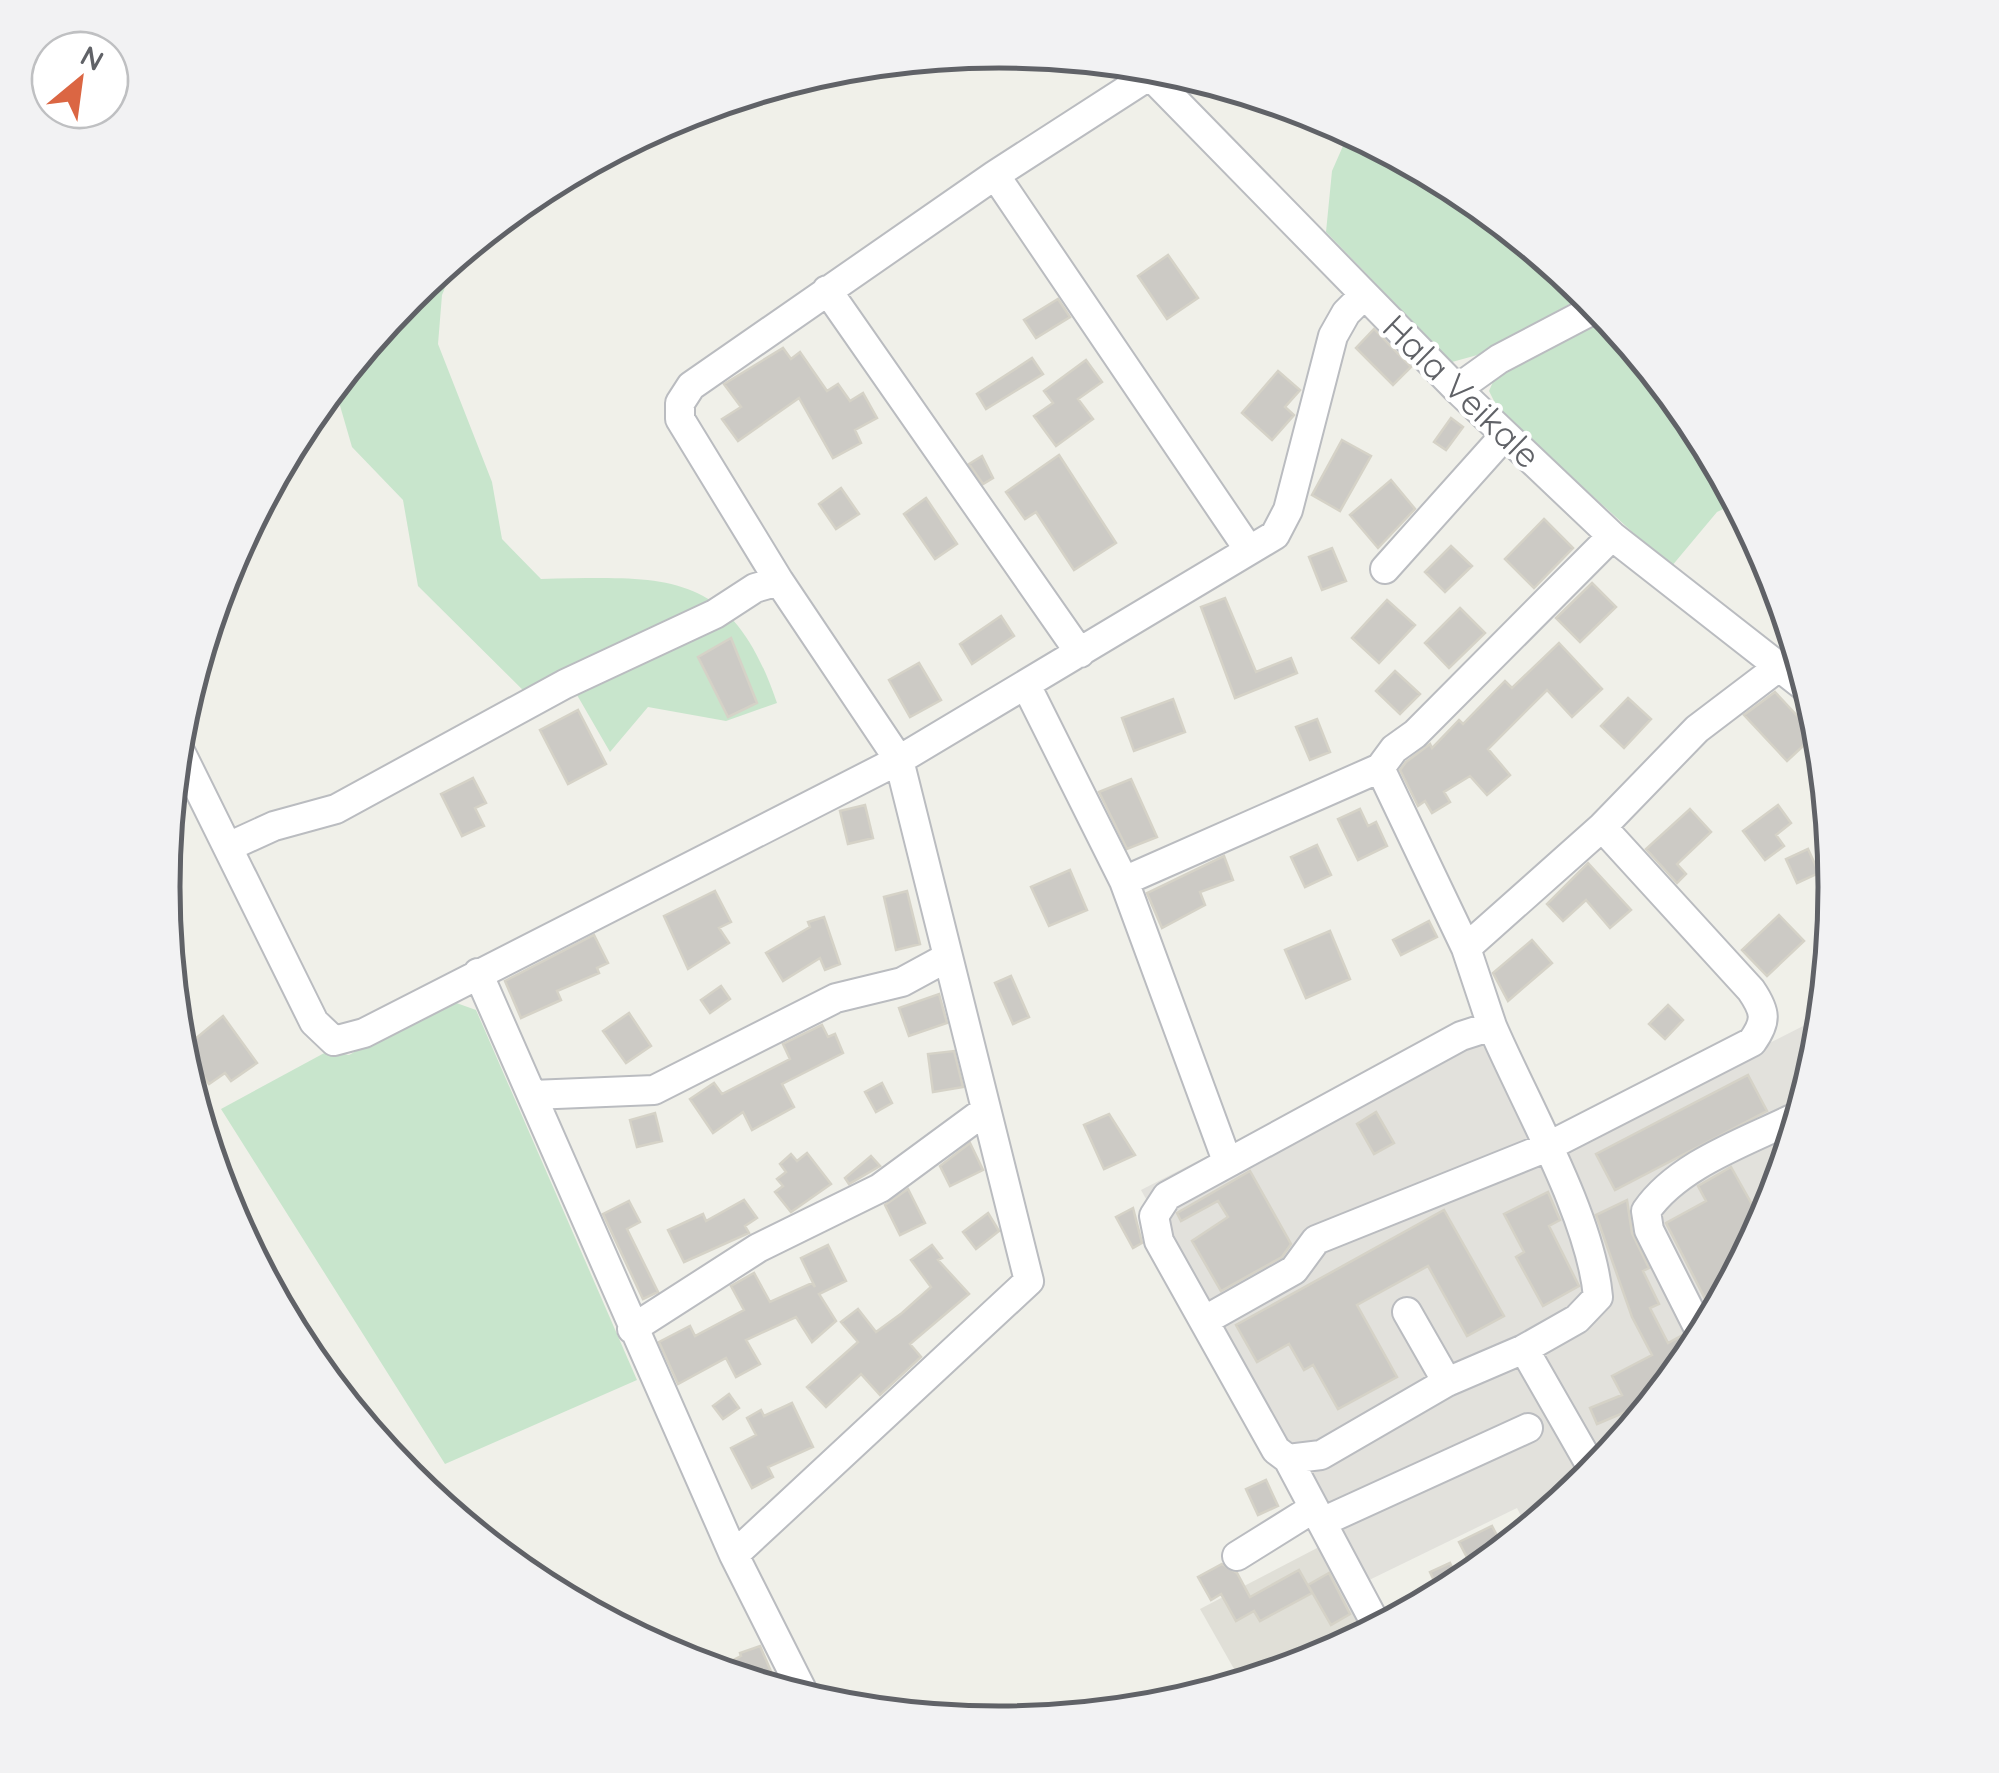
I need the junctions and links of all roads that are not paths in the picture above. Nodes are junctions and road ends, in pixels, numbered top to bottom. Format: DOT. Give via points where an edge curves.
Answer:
graph roads {
  1 [pos="1131,79"];
  2 [pos="1156,83"];
  3 [pos="995,175"];
  4 [pos="827,290"];
  5 [pos="1364,295"];
  6 [pos="1585,314"];
  7 [pos="1457,389"];
  8 [pos="1505,435"];
  9 [pos="1612,536"];
  10 [pos="1249,550"];
  11 [pos="1385,569"];
  12 [pos="779,581"];
  13 [pos="1080,652"];
  14 [pos="1780,666"];
  15 [pos="1791,675"];
  16 [pos="1026,684"];
  17 [pos="899,760"];
  18 [pos="1380,768"];
  19 [pos="189,771"];
  20 [pos="1602,827"];
  21 [pos="228,847"];
  22 [pos="1124,882"];
  23 [pos="1466,948"];
  24 [pos="948,957"];
  25 [pos="478,973"];
  26 [pos="1492,1026"];
  27 [pos="532,1095"];
  28 [pos="986,1110"];
  29 [pos="1783,1124"];
  30 [pos="1546,1148"];
  31 [pos="1228,1162"];
  32 [pos="1407,1312"];
  33 [pos="1206,1319"];
  34 [pos="1694,1320"];
  35 [pos="632,1329"];
  36 [pos="1524,1349"];
  37 [pos="1446,1382"];
  38 [pos="1528,1428"];
  39 [pos="1586,1458"];
  40 [pos="1288,1460"];
  41 [pos="1318,1515"];
  42 [pos="734,1555"];
  43 [pos="1237,1556"];
  44 [pos="1372,1616"];
  45 [pos="797,1680"];
  1 -- 3 [label="street"];
  2 -- 5 [label="street, Hala Veikale"];
  3 -- 4 [label="street"];
  3 -- 10 [label="street"];
  4 -- 12 [label="street" via="691,386 680,403 680,419"];
  4 -- 13 [label="street"];
  5 -- 7 [label="street, Hala Veikale"];
  5 -- 10 [label="street" via="1333,336 1288,510 1275,535"];
  6 -- 7 [label="street"];
  7 -- 8 [label="street, Hala Veikale"];
  8 -- 9 [label="street, Hala Veikale"];
  8 -- 11 [label="street"];
  9 -- 14 [label="street, Hala Veikale"];
  9 -- 18 [label="street"];
  10 -- 13 [label="street"];
  12 -- 17 [label="street"];
  12 -- 21 [label="street" via="565,684 336,808"];
  13 -- 16 [label="street"];
  14 -- 15 [label="street, Hala Veikale"];
  14 -- 20 [label="street" via="1696,730"];
  16 -- 17 [label="street"];
  16 -- 22 [label="street"];
  17 -- 24 [label="street"];
  17 -- 25 [label="street"];
  18 -- 22 [label="street"];
  18 -- 23 [label="street"];
  19 -- 21 [label="street"];
  20 -- 23 [label="street"];
  20 -- 30 [label="street" via="1751,990 1765,1024 1752,1042"];
  21 -- 25 [label="street" via="314,1022 334,1041 364,1034"];
  22 -- 31 [label="street"];
  23 -- 26 [label="street"];
  24 -- 27 [label="street" via="902,982 836,998 654,1090"];
  24 -- 28 [label="street"];
  25 -- 27 [label="street"];
  26 -- 30 [label="street"];
  26 -- 31 [label="street" via="1461,1036"];
  27 -- 35 [label="street"];
  28 -- 35 [label="street" via="880,1188 758,1248"];
  28 -- 42 [label="street" via="1029,1281"];
  29 -- 34 [label="street" via="1689,1172 1646,1211"];
  30 -- 33 [label="street" via="1316,1240 1294,1270"];
  30 -- 36 [label="street" via="1573,1208 1598,1296 1577,1319"];
  31 -- 33 [label="street" via="1167,1196 1154,1216 1159,1242"];
  32 -- 37 [label="street"];
  33 -- 40 [label="street" via="1276,1450"];
  35 -- 42 [label="street"];
  36 -- 37 [label="street"];
  36 -- 39 [label="street"];
  37 -- 40 [label="street" via="1321,1454"];
  38 -- 41 [label="street"];
  40 -- 41 [label="street"];
  41 -- 43 [label="street"];
  41 -- 44 [label="street"];
  42 -- 45 [label="street"];
}
